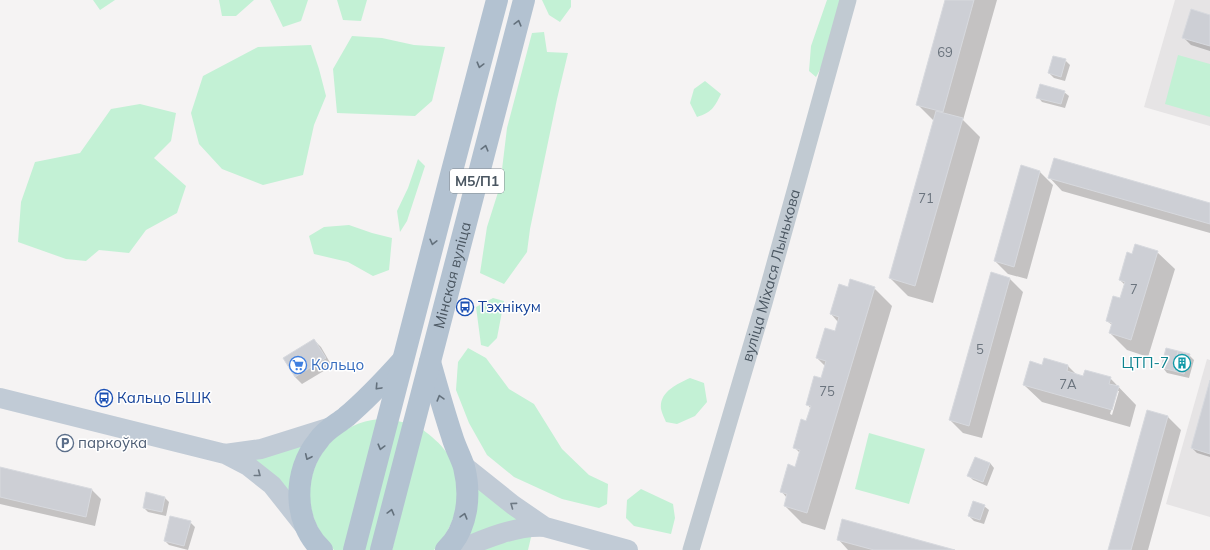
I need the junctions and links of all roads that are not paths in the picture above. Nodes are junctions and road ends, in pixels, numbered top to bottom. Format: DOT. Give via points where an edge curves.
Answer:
graph roads {
  1 [pos="497,0"];
  2 [pos="524,0"];
  3 [pos="848,0"];
  4 [pos="404,359"];
  5 [pos="430,362"];
  6 [pos="0,398"];
  7 [pos="391,409"];
  8 [pos="416,416"];
  9 [pos="338,422"];
  10 [pos="225,454"];
  11 [pos="459,457"];
  12 [pos="546,527"];
  13 [pos="317,544"];
  14 [pos="354,550"];
  15 [pos="381,550"];
  16 [pos="446,550"];
  17 [pos="459,550"];
  18 [pos="628,550"];
  19 [pos="691,550"];
  1 -- 4 [label="main road, Мінская вуліца / М5/П1, one-way" via="442,204"];
  5 -- 2 [label="main road, Мінская вуліца / М5/П1, one-way"];
  3 -- 19 [label="street, вуліца Міхася Лынькова" via="764,303"];
  4 -- 7 [label="main road, Мінская вуліца / М5/П1"];
  4 -- 9 [label="main road, one-way" via="374,391"];
  5 -- 8 [label="main road, Мінская вуліца / М5/П1"];
  11 -- 5 [label="main road, one-way"];
  6 -- 10 [label="main road"];
  7 -- 8 [label="main road"];
  7 -- 9 [label="main road" via="359,412"];
  7 -- 14 [label="main road, Мінская вуліца / М5/П1, one-way"];
  8 -- 11 [label="main road" via="432,424 445,435"];
  15 -- 8 [label="main road, Мінская вуліца / М5/П1, one-way"];
  9 -- 10 [label="main road" via="261,449"];
  9 -- 13 [label="main road, one-way" via="318,440 307,457 301,475 301,513"];
  10 -- 13 [label="main road, one-way" via="248,466 272,485"];
  12 -- 11 [label="main road, one-way" via="512,505"];
  16 -- 11 [label="main road, one-way" via="459,532 468,499 467,482"];
  12 -- 17 [label="main road" via="538,526 487,538"];
  12 -- 18 [label="main road"];
}
